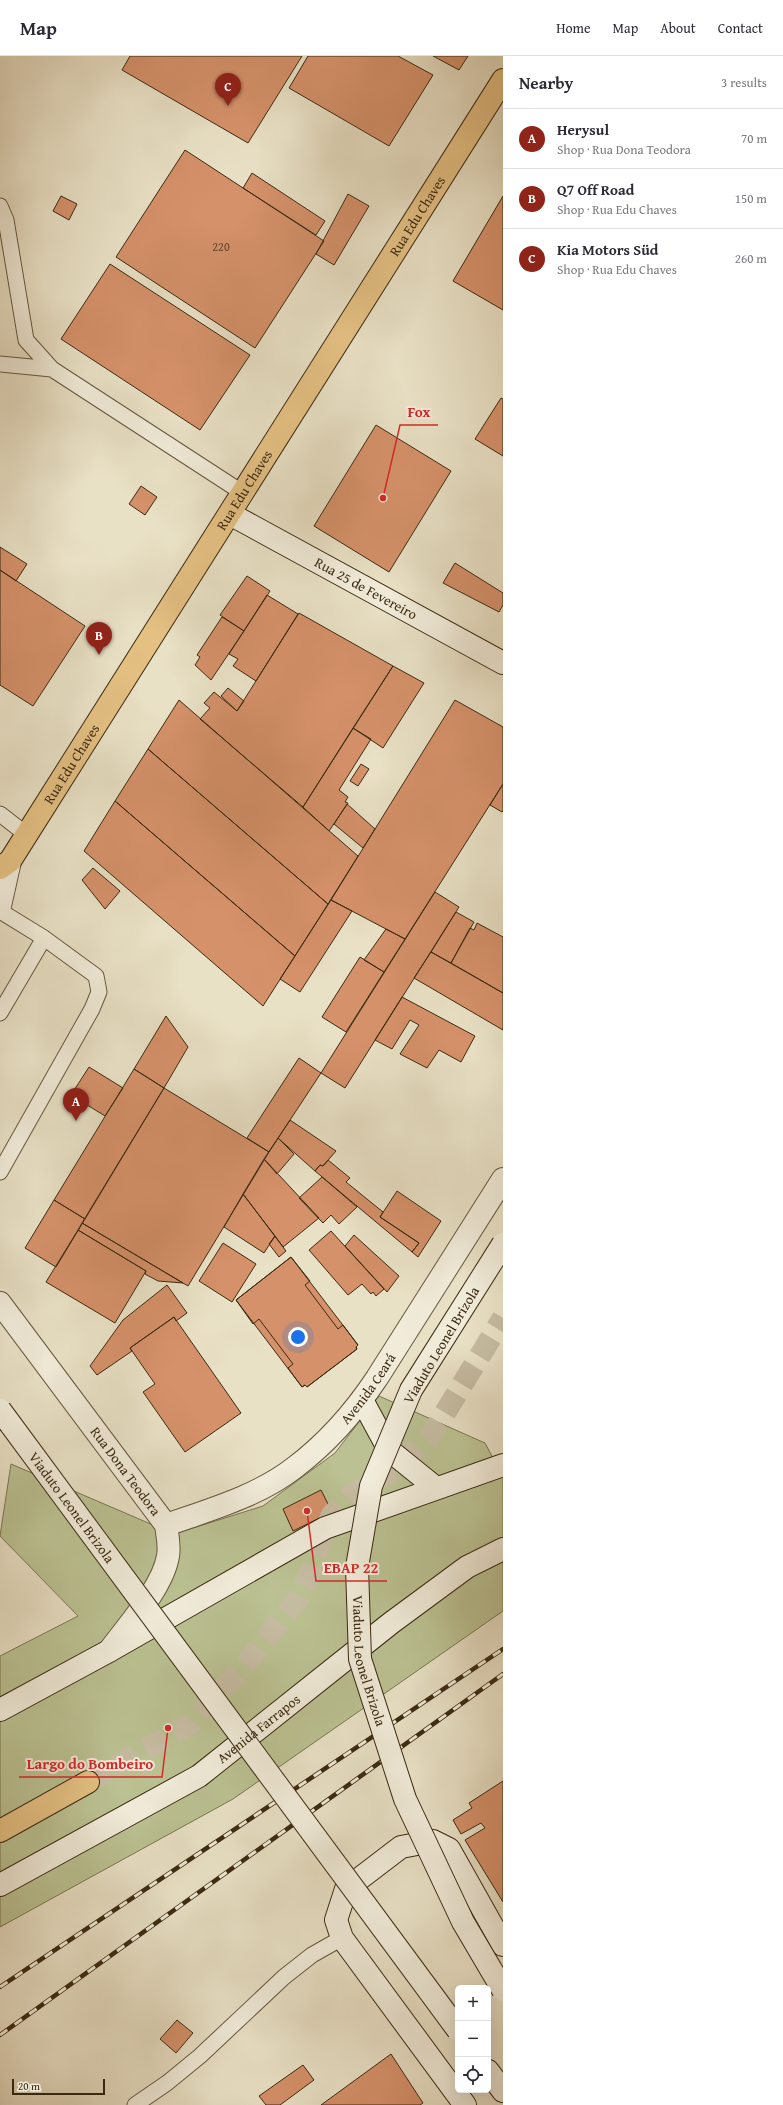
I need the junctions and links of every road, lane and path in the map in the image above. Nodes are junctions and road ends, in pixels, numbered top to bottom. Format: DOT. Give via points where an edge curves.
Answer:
graph roads {
  1 [pos="503,80"];
  2 [pos="0,206"];
  3 [pos="0,364"];
  4 [pos="52,369"];
  5 [pos="243,493"];
  6 [pos="230,514"];
  7 [pos="503,663"];
  8 [pos="0,814"];
  9 [pos="27,835"];
  10 [pos="3,872"];
  11 [pos="0,906"];
  12 [pos="0,911"];
  13 [pos="44,938"];
  14 [pos="0,1013"];
  15 [pos="0,1172"];
  16 [pos="503,1179"];
  17 [pos="503,1244"];
  18 [pos="0,1303"];
  19 [pos="362,1400"];
  20 [pos="0,1410"];
  21 [pos="503,1465"];
  22 [pos="436,1488"];
  23 [pos="166,1525"];
  24 [pos="503,1549"];
  25 [pos="109,1650"];
  26 [pos="0,1710"];
  27 [pos="88,1782"];
  28 [pos="0,1831"];
  29 [pos="0,1885"];
  30 [pos="342,1938"];
  31 [pos="503,1945"];
  32 [pos="503,1990"];
  33 [pos="455,2026"];
  34 [pos="491,2075"];
  35 [pos="503,2091"];
  36 [pos="135,2105"];
  37 [pos="465,2105"];
  1 -- 5 [label="main road, Rua Edu Chaves"];
  2 -- 4 [label="lane" via="6,220 26,340"];
  3 -- 4 [label="lane"];
  4 -- 5 [label="lane"];
  5 -- 6 [label="main road, Rua Edu Chaves"];
  6 -- 7 [label="main road, Rua 25 de Fevereiro"];
  6 -- 9 [label="main road, Rua Edu Chaves"];
  8 -- 9 [label="lane"];
  9 -- 10 [label="main road, Rua Edu Chaves"];
  10 -- 11 [label="main road, Rua Edu Chaves"];
  12 -- 13 [label="lane"];
  13 -- 14 [label="lane"];
  13 -- 15 [label="lane" via="96,976 99,992 92,1009"];
  16 -- 19 [label="main road, Avenida Ceará"];
  17 -- 32 [label="main road, Viaduto Leonel Brizola, bridge" via="411,1390 372,1486 357,1567 360,1659 405,1799 463,1922"];
  18 -- 23 [label="main road, Rua Dona Teodora"];
  19 -- 22 [label="main road" via="389,1450"];
  19 -- 23 [label="main road, Avenida Ceará" via="322,1443 294,1468 258,1489 210,1510"];
  20 -- 33 [label="main road, Viaduto Leonel Brizola, bridge"];
  21 -- 22 [label="main road"];
  22 -- 25 [label="main road" via="325,1528"];
  23 -- 25 [label="main road, Rua Dona Teodora" via="169,1554 164,1572 140,1610"];
  24 -- 29 [label="main road, Avenida Farrapos" via="467,1567 391,1623 199,1776"];
  25 -- 26 [label="main road"];
  27 -- 28 [label="main road"];
  30 -- 31 [label="main road" via="336,1920 346,1889 401,1847 433,1841 449,1849"];
  30 -- 36 [label="lane" via="312,1955 284,1977 200,2056"];
  30 -- 37 [label="main road"];
  34 -- 35 [label="main road"];
}
